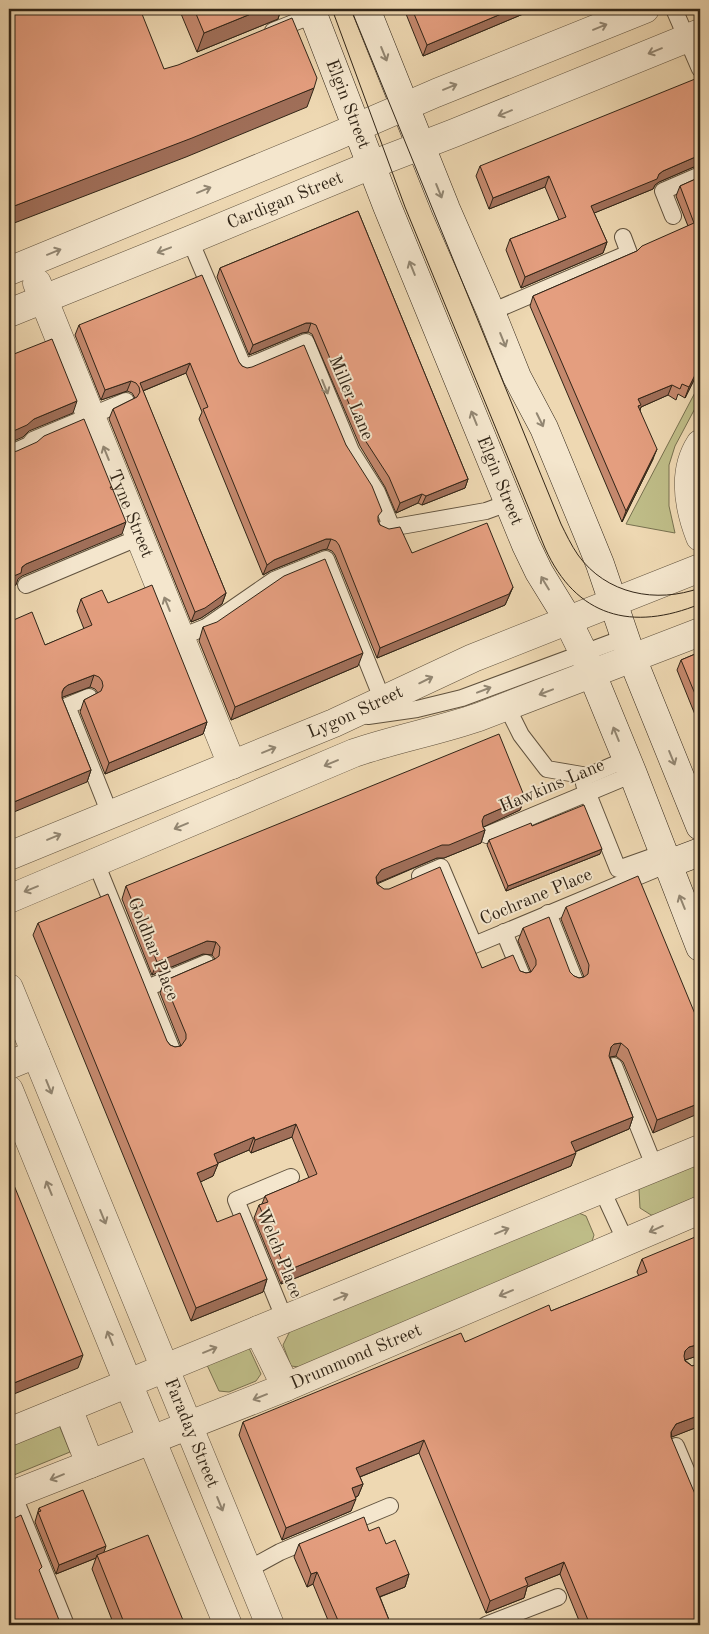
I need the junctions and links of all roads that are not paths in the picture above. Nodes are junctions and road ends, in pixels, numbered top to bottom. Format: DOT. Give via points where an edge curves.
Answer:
graph roads {
  1 [pos="366,9"];
  2 [pos="645,9"];
  3 [pos="674,9"];
  4 [pos="312,12"];
  5 [pos="694,35"];
  6 [pos="262,36"];
  7 [pos="700,69"];
  8 [pos="405,106"];
  9 [pos="356,127"];
  10 [pos="420,145"];
  11 [pos="371,165"];
  12 [pos="700,175"];
  13 [pos="673,216"];
  14 [pos="623,237"];
  15 [pos="190,240"];
  16 [pos="19,267"];
  17 [pos="43,298"];
  18 [pos="491,312"];
  19 [pos="9,313"];
  20 [pos="126,401"];
  21 [pos="91,415"];
  22 [pos="700,444"];
  23 [pos="9,454"];
  24 [pos="508,503"];
  25 [pos="700,536"];
  26 [pos="140,537"];
  27 [pos="700,568"];
  28 [pos="26,585"];
  29 [pos="613,603"];
  30 [pos="567,620"];
  31 [pos="700,632"];
  32 [pos="181,637"];
  33 [pos="628,648"];
  34 [pos="587,663"];
  35 [pos="89,697"];
  36 [pos="383,701"];
  37 [pos="507,707"];
  38 [pos="334,723"];
  39 [pos="232,765"];
  40 [pos="630,767"];
  41 [pos="584,775"];
  42 [pos="588,793"];
  43 [pos="247,798"];
  44 [pos="110,814"];
  45 [pos="700,826"];
  46 [pos="487,835"];
  47 [pos="126,850"];
  48 [pos="700,852"];
  49 [pos="9,856"];
  50 [pos="665,858"];
  51 [pos="96,862"];
  52 [pos="407,881"];
  53 [pos="9,899"];
  54 [pos="548,913"];
  55 [pos="504,932"];
  56 [pos="700,947"];
  57 [pos="206,963"];
  58 [pos="522,976"];
  59 [pos="575,981"];
  60 [pos="9,988"];
  61 [pos="147,988"];
  62 [pos="172,1050"];
  63 [pos="36,1054"];
  64 [pos="9,1065"];
  65 [pos="614,1066"];
  66 [pos="9,1090"];
  67 [pos="700,1149"];
  68 [pos="655,1168"];
  69 [pos="291,1177"];
  70 [pos="602,1190"];
  71 [pos="700,1210"];
  72 [pos="626,1242"];
  73 [pos="135,1296"];
  74 [pos="99,1311"];
  75 [pos="285,1320"];
  76 [pos="258,1330"];
  77 [pos="166,1369"];
  78 [pos="128,1383"];
  79 [pos="286,1387"];
  80 [pos="68,1408"];
  81 [pos="188,1426"];
  82 [pos="9,1432"];
  83 [pos="151,1439"];
  84 [pos="676,1446"];
  85 [pos="90,1464"];
  86 [pos="11,1495"];
  87 [pos="700,1504"];
  88 [pos="390,1506"];
  89 [pos="247,1570"];
  90 [pos="212,1584"];
  91 [pos="558,1597"];
  92 [pos="66,1625"];
  93 [pos="228,1625"];
  94 [pos="270,1625"];
  95 [pos="486,1625"];
  1 -- 8 [label="street, one-way"];
  8 -- 2 [label="street, one-way"];
  3 -- 5 [label="lane"];
  4 -- 6 [label="lane"];
  4 -- 9 [label="street, Elgin Street"];
  5 -- 7 [label="lane"];
  5 -- 10 [label="street, Cardigan Street, one-way"];
  8 -- 9 [label="street"];
  8 -- 10 [label="street"];
  9 -- 11 [label="street, Elgin Street"];
  16 -- 9 [label="street, one-way"];
  10 -- 11 [label="street, Cardigan Street"];
  10 -- 18 [label="street, one-way"];
  11 -- 15 [label="street, Cardigan Street"];
  24 -- 11 [label="street, Elgin Street, one-way"];
  12 -- 13 [label="lane" via="663,191"];
  14 -- 18 [label="lane" via="629,253"];
  15 -- 17 [label="street, Cardigan Street, one-way"];
  15 -- 24 [label="lane, Miller Lane, one-way" via="244,368 306,342 351,451 377,492 388,529 486,511"];
  16 -- 17 [label="street, Tyne Street"];
  17 -- 19 [label="street, Cardigan Street"];
  17 -- 21 [label="street, Tyne Street"];
  18 -- 29 [label="street, one-way" via="544,428"];
  20 -- 21 [label="lane"];
  21 -- 23 [label="lane" via="32,440 29,445"];
  26 -- 21 [label="street, Tyne Street, one-way"];
  22 -- 25 [label="street" via="690,464 688,478"];
  30 -- 24 [label="street, Elgin Street, one-way" via="533,562"];
  26 -- 28 [label="lane"];
  32 -- 26 [label="street, Tyne Street, one-way"];
  27 -- 29 [label="street, Lygon Street"];
  29 -- 30 [label="street, Lygon Street"];
  29 -- 33 [label="street"];
  30 -- 34 [label="street, Elgin Street"];
  36 -- 30 [label="street, Lygon Street, one-way" via="473,658"];
  31 -- 33 [label="street, Lygon Street"];
  32 -- 36 [label="lane" via="206,628 274,580 326,559"];
  32 -- 39 [label="street, Tyne Street"];
  33 -- 34 [label="street, Lygon Street"];
  33 -- 45 [label="street, one-way"];
  34 -- 37 [label="street, Lygon Street, one-way"];
  38 -- 34 [label="lane, one-way" via="417,709"];
  40 -- 34 [label="street, Elgin Street, one-way"];
  35 -- 44 [label="lane" via="67,706"];
  36 -- 38 [label="street, Lygon Street"];
  37 -- 41 [label="lane" via="521,735 547,769"];
  37 -- 43 [label="street, Lygon Street, one-way" via="453,726 369,748"];
  39 -- 38 [label="street, Lygon Street, one-way"];
  39 -- 43 [label="street, Tyne Street"];
  39 -- 44 [label="street, Lygon Street"];
  40 -- 41 [label="lane"];
  40 -- 42 [label="lane, Hawkins Lane"];
  40 -- 50 [label="street, Elgin Street"];
  41 -- 42 [label="lane"];
  42 -- 46 [label="lane, Hawkins Lane"];
  42 -- 50 [label="lane" via="618,869"];
  43 -- 47 [label="street, Lygon Street, one-way"];
  44 -- 47 [label="street"];
  49 -- 44 [label="street, Lygon Street, one-way"];
  47 -- 51 [label="street, Lygon Street"];
  48 -- 50 [label="street"];
  50 -- 54 [label="lane, Cochrane Place"];
  56 -- 50 [label="street, Elgin Street, one-way"];
  51 -- 53 [label="street, Lygon Street, one-way"];
  51 -- 61 [label="lane, Goldhar Place"];
  52 -- 55 [label="lane, Cochrane Place" via="441,868 474,945"];
  54 -- 55 [label="lane, Cochrane Place"];
  54 -- 59 [label="lane"];
  55 -- 58 [label="lane"];
  57 -- 61 [label="lane"];
  60 -- 63 [label="street, Faraday Street"];
  61 -- 62 [label="lane, Goldhar Place"];
  63 -- 64 [label="street"];
  63 -- 73 [label="street, Faraday Street, one-way"];
  65 -- 68 [label="lane"];
  74 -- 66 [label="street, one-way"];
  67 -- 68 [label="street"];
  68 -- 70 [label="street"];
  69 -- 75 [label="lane, Welch Place" via="236,1200"];
  70 -- 72 [label="lane"];
  75 -- 70 [label="street, one-way"];
  71 -- 72 [label="street, Drummond Street, one-way"];
  72 -- 79 [label="street, Drummond Street, one-way"];
  73 -- 74 [label="street"];
  73 -- 77 [label="street, Faraday Street"];
  78 -- 74 [label="street, one-way"];
  75 -- 76 [label="street"];
  77 -- 76 [label="street, one-way"];
  76 -- 79 [label="street"];
  77 -- 78 [label="street"];
  77 -- 81 [label="street, Faraday Street"];
  78 -- 80 [label="street"];
  78 -- 83 [label="street"];
  79 -- 81 [label="street, Drummond Street, one-way"];
  80 -- 82 [label="street"];
  80 -- 85 [label="street"];
  81 -- 83 [label="street, Drummond Street"];
  81 -- 89 [label="street, Faraday Street, one-way"];
  83 -- 85 [label="street, Drummond Street"];
  83 -- 90 [label="street"];
  84 -- 87 [label="lane"];
  85 -- 86 [label="street, Drummond Street, one-way"];
  86 -- 92 [label="lane"];
  88 -- 89 [label="lane" via="280,1552"];
  89 -- 90 [label="street"];
  89 -- 94 [label="street, Faraday Street"];
  90 -- 93 [label="street"];
  91 -- 95 [label="lane"];
}
